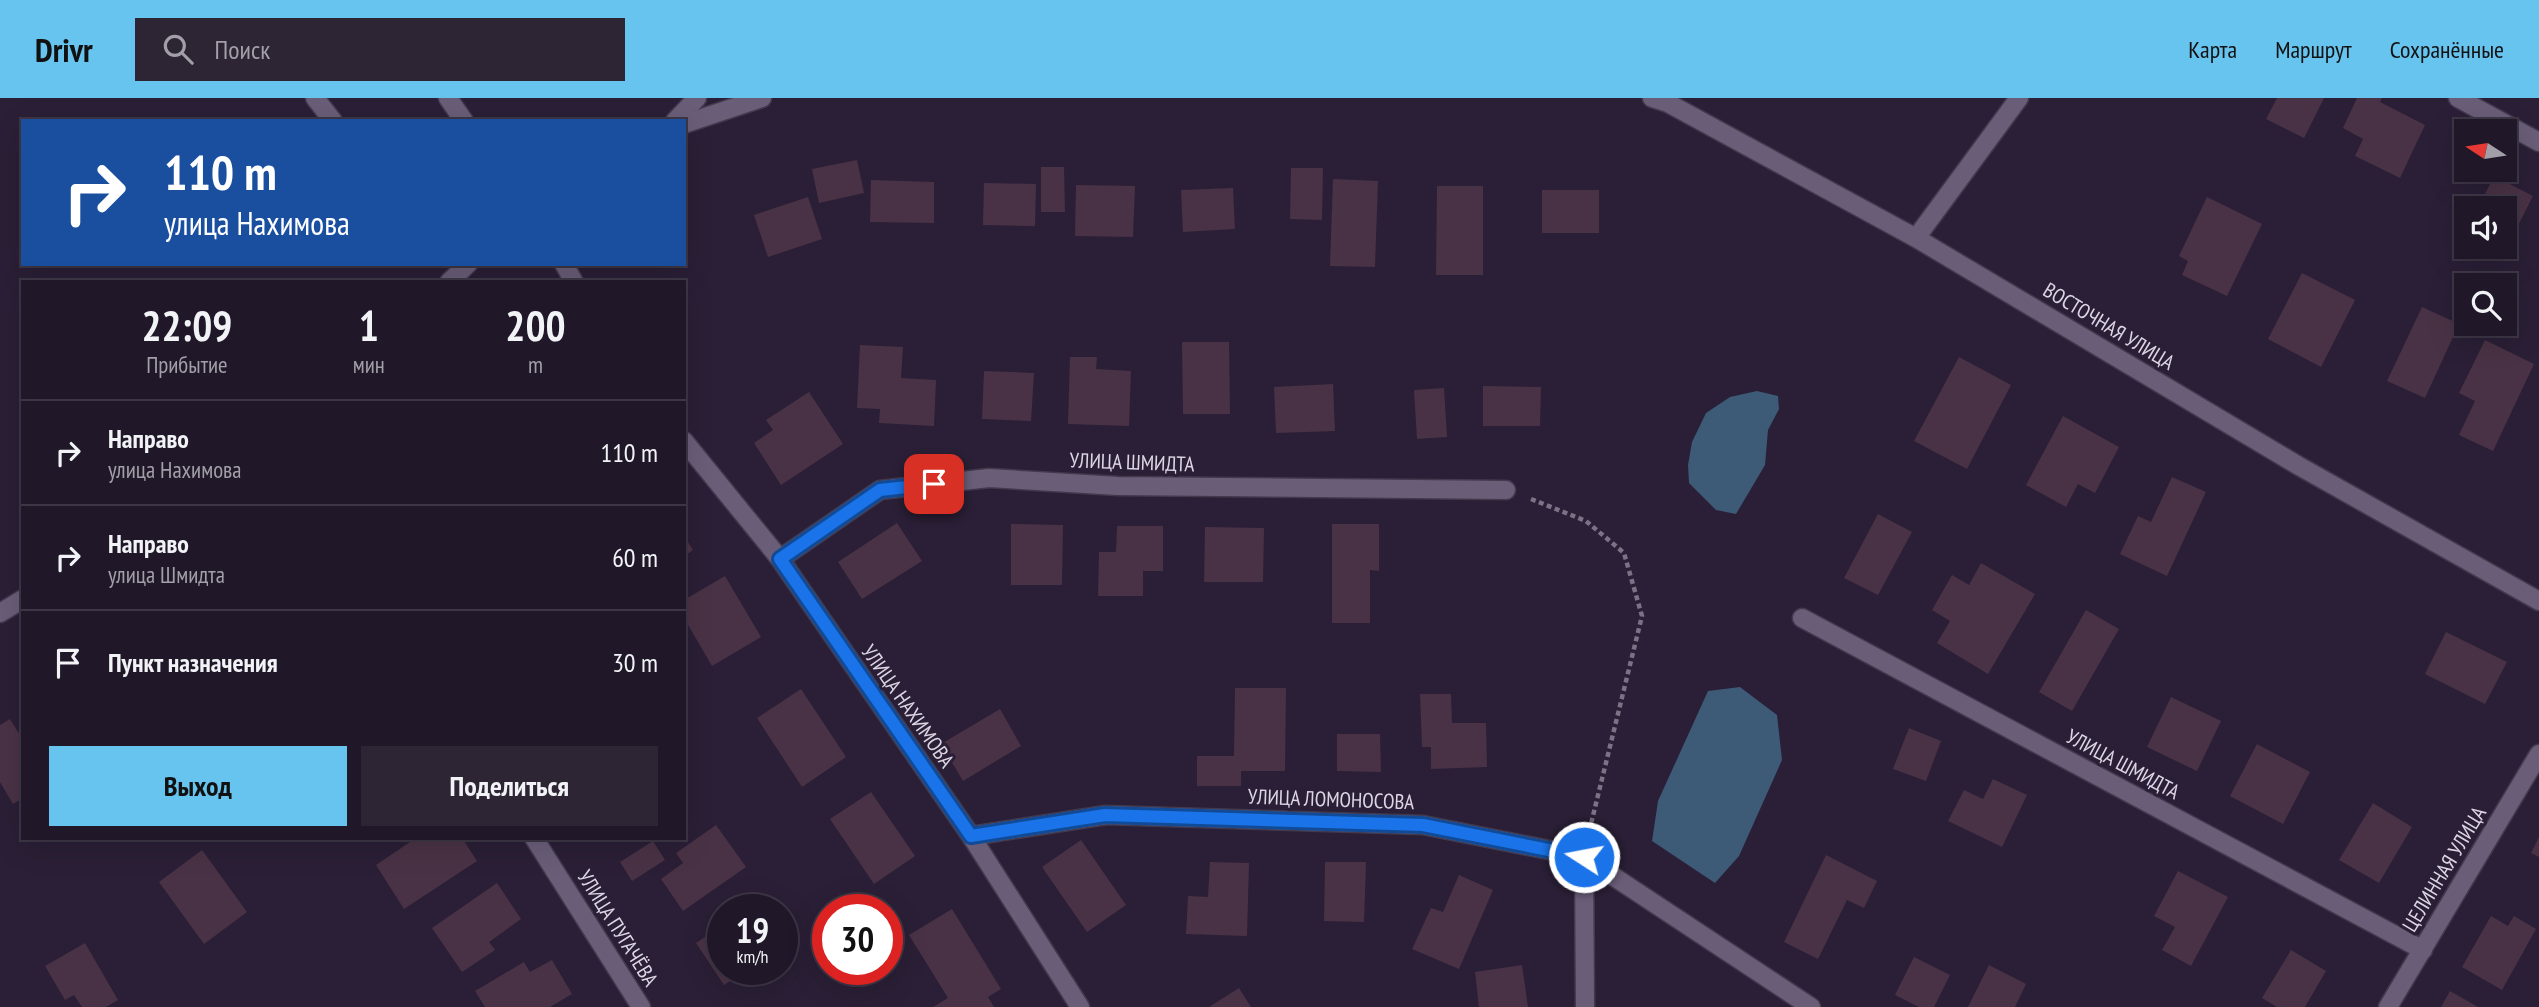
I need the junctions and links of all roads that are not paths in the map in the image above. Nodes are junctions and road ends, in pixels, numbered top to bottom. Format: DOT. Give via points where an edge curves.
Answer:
graph roads {
  1 [pos="315,98"];
  2 [pos="448,98"];
  3 [pos="697,98"];
  4 [pos="762,98"];
  5 [pos="1653,98"];
  6 [pos="2019,98"];
  7 [pos="2458,98"];
  8 [pos="331,119"];
  9 [pos="463,119"];
  10 [pos="677,119"];
  11 [pos="686,123"];
  12 [pos="2539,142"];
  13 [pos="1916,237"];
  14 [pos="464,266"];
  15 [pos="451,280"];
  16 [pos="686,443"];
  17 [pos="1506,490"];
  18 [pos="780,559"];
  19 [pos="21,600"];
  20 [pos="2539,601"];
  21 [pos="0,613"];
  22 [pos="1802,618"];
  23 [pos="2539,754"];
  24 [pos="971,836"];
  25 [pos="535,840"];
  26 [pos="1584,857"];
  27 [pos="2423,950"];
  28 [pos="641,1007"];
  29 [pos="1080,1007"];
  30 [pos="1585,1007"];
  31 [pos="1811,1007"];
  32 [pos="2388,1007"];
  1 -- 8 [label="street"];
  2 -- 9 [label="street"];
  3 -- 10 [label="street"];
  4 -- 11 [label="street"];
  5 -- 13 [label="street, ВОСТОЧНАЯ УЛИЦА"];
  6 -- 13 [label="street"];
  7 -- 12 [label="street"];
  13 -- 20 [label="street, ВОСТОЧНАЯ УЛИЦА" via="2300,466"];
  14 -- 15 [label="street"];
  16 -- 18 [label="street, УЛИЦА НАХИМОВА"];
  17 -- 18 [label="street, УЛИЦА ШМИДТА" via="1118,486 989,478 880,490"];
  18 -- 24 [label="street, УЛИЦА НАХИМОВА"];
  19 -- 21 [label="street"];
  22 -- 27 [label="street, УЛИЦА ШМИДТА"];
  23 -- 27 [label="street, ЦЕЛИННАЯ УЛИЦА"];
  24 -- 26 [label="street, УЛИЦА ЛОМОНОСОВА" via="1105,815 1423,825"];
  24 -- 29 [label="street, УЛИЦА НАХИМОВА"];
  25 -- 28 [label="street, УЛИЦА ПУГАЧЁВА"];
  26 -- 30 [label="street"];
  26 -- 31 [label="street, УЛИЦА ЛОМОНОСОВА"];
  27 -- 32 [label="street, ЦЕЛИННАЯ УЛИЦА"];
}
